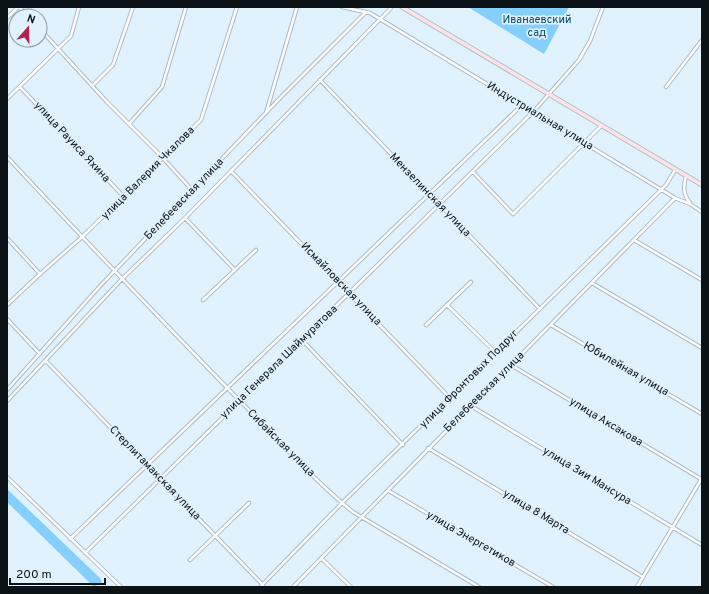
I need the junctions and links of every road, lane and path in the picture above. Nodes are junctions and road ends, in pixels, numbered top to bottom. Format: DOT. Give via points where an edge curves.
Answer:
graph roads {
  1 [pos="18,7"];
  2 [pos="79,7"];
  3 [pos="132,7"];
  4 [pos="186,7"];
  5 [pos="238,7"];
  6 [pos="298,7"];
  7 [pos="342,7"];
  8 [pos="392,7"];
  9 [pos="402,7"];
  10 [pos="603,7"];
  11 [pos="366,12"];
  12 [pos="7,18"];
  13 [pos="379,18"];
  14 [pos="48,37"];
  15 [pos="702,41"];
  16 [pos="59,48"];
  17 [pos="320,80"];
  18 [pos="92,86"];
  19 [pos="20,87"];
  20 [pos="666,87"];
  21 [pos="548,94"];
  22 [pos="7,99"];
  23 [pos="523,104"];
  24 [pos="534,111"];
  25 [pos="266,113"];
  26 [pos="129,124"];
  27 [pos="601,126"];
  28 [pos="584,144"];
  29 [pos="7,157"];
  30 [pos="162,157"];
  31 [pos="675,170"];
  32 [pos="231,171"];
  33 [pos="473,172"];
  34 [pos="686,176"];
  35 [pos="702,185"];
  36 [pos="662,189"];
  37 [pos="192,190"];
  38 [pos="429,194"];
  39 [pos="124,197"];
  40 [pos="675,198"];
  41 [pos="690,204"];
  42 [pos="439,205"];
  43 [pos="702,212"];
  44 [pos="185,218"];
  45 [pos="82,237"];
  46 [pos="7,238"];
  47 [pos="634,240"];
  48 [pos="256,250"];
  49 [pos="235,270"];
  50 [pos="115,271"];
  51 [pos="40,274"];
  52 [pos="122,279"];
  53 [pos="702,280"];
  54 [pos="338,282"];
  55 [pos="471,282"];
  56 [pos="592,283"];
  57 [pos="350,294"];
  58 [pos="203,300"];
  59 [pos="7,305"];
  60 [pos="447,305"];
  61 [pos="540,309"];
  62 [pos="7,319"];
  63 [pos="426,325"];
  64 [pos="551,325"];
  65 [pos="302,340"];
  66 [pos="702,348"];
  67 [pos="496,353"];
  68 [pos="40,354"];
  69 [pos="46,361"];
  70 [pos="511,365"];
  71 [pos="228,389"];
  72 [pos="7,390"];
  73 [pos="450,398"];
  74 [pos="7,401"];
  75 [pos="240,401"];
  76 [pos="471,406"];
  77 [pos="702,414"];
  78 [pos="403,445"];
  79 [pos="428,448"];
  80 [pos="147,465"];
  81 [pos="7,477"];
  82 [pos="161,479"];
  83 [pos="702,479"];
  84 [pos="389,491"];
  85 [pos="249,503"];
  86 [pos="342,503"];
  87 [pos="361,516"];
  88 [pos="673,527"];
  89 [pos="215,535"];
  90 [pos="70,538"];
  91 [pos="702,545"];
  92 [pos="85,552"];
  93 [pos="321,558"];
  94 [pos="190,560"];
  95 [pos="643,577"];
  96 [pos="262,586"];
  97 [pos="121,587"];
  98 [pos="293,587"];
  99 [pos="351,587"];
  100 [pos="479,587"];
  101 [pos="553,587"];
  102 [pos="637,587"];
  1 -- 12 [label="street"];
  2 -- 16 [label="street" via="71,36"];
  3 -- 18 [label="street" via="113,65"];
  4 -- 26 [label="street" via="162,87"];
  5 -- 30 [label="street, улица Валерия Чкалова" via="201,120"];
  6 -- 25 [label="street"];
  7 -- 11 [label="street, Индустриальная улица"];
  8 -- 13 [label="street, Белебеевская улица"];
  9 -- 21 [label="street"];
  10 -- 21 [label="street, улица Генерала Шаймуратова" via="584,53"];
  11 -- 13 [label="street, Индустриальная улица"];
  11 -- 25 [label="street, Белебеевская улица"];
  13 -- 17 [label="street, Белебеевская улица"];
  13 -- 23 [label="street, Индустриальная улица"];
  14 -- 16 [label="street"];
  15 -- 20 [label="street"];
  16 -- 18 [label="street"];
  16 -- 19 [label="street"];
  17 -- 32 [label="street, Белебеевская улица"];
  17 -- 38 [label="street, Мензелинская улица"];
  18 -- 26 [label="street"];
  19 -- 22 [label="street"];
  19 -- 39 [label="street, улица Рауиса Яхина"];
  21 -- 24 [label="street, улица Генерала Шаймуратова"];
  21 -- 27 [label="street"];
  23 -- 24 [label="street, Индустриальная улица"];
  23 -- 38 [label="street"];
  24 -- 28 [label="street, Индустриальная улица"];
  24 -- 33 [label="street, улица Генерала Шаймуратова"];
  25 -- 37 [label="street, Белебеевская улица"];
  26 -- 30 [label="street"];
  27 -- 28 [label="street"];
  27 -- 31 [label="street"];
  28 -- 33 [label="street" via="513,214"];
  28 -- 36 [label="street, Индустриальная улица"];
  29 -- 45 [label="street, Сибайская улица"];
  30 -- 37 [label="street"];
  30 -- 39 [label="street, улица Валерия Чкалова"];
  31 -- 34 [label="street"];
  31 -- 36 [label="street, улица Фронтовых Подруг"];
  32 -- 44 [label="street, Белебеевская улица"];
  32 -- 54 [label="street, Исмайловская улица"];
  33 -- 42 [label="street, улица Генерала Шаймуратова"];
  34 -- 35 [label="street"];
  34 -- 41 [label="street" via="683,187"];
  36 -- 40 [label="street, Индустриальная улица"];
  36 -- 61 [label="street, улица Фронтовых Подруг"];
  37 -- 50 [label="street, Белебеевская улица"];
  38 -- 42 [label="street, Мензелинская улица"];
  38 -- 54 [label="street"];
  39 -- 45 [label="street, улица Валерия Чкалова"];
  40 -- 41 [label="street, Индустриальная улица"];
  40 -- 47 [label="street, Белебеевская улица"];
  41 -- 43 [label="street, Индустриальная улица"];
  42 -- 57 [label="street, улица Генерала Шаймуратова"];
  42 -- 61 [label="street, Мензелинская улица"];
  44 -- 49 [label="street"];
  44 -- 52 [label="street, Белебеевская улица"];
  45 -- 50 [label="street, Сибайская улица"];
  45 -- 51 [label="street, улица Валерия Чкалова"];
  46 -- 51 [label="street"];
  47 -- 53 [label="street"];
  47 -- 56 [label="street, Белебеевская улица"];
  48 -- 49 [label="street"];
  49 -- 58 [label="street"];
  50 -- 52 [label="street, Сибайская улица"];
  50 -- 68 [label="street, Белебеевская улица"];
  51 -- 59 [label="street, улица Валерия Чкалова"];
  52 -- 69 [label="street, Белебеевская улица"];
  52 -- 71 [label="street, Сибайская улица"];
  54 -- 57 [label="street, Исмайловская улица"];
  54 -- 71 [label="street"];
  55 -- 60 [label="street"];
  56 -- 64 [label="street, Белебеевская улица"];
  56 -- 66 [label="street"];
  57 -- 65 [label="street, улица Генерала Шаймуратова"];
  57 -- 73 [label="street, Исмайловская улица"];
  60 -- 63 [label="street"];
  60 -- 67 [label="street"];
  61 -- 67 [label="street, улица Фронтовых Подруг"];
  62 -- 68 [label="street"];
  64 -- 70 [label="street, Белебеевская улица"];
  64 -- 77 [label="street, Юбилейная улица"];
  65 -- 75 [label="street, улица Генерала Шаймуратова"];
  65 -- 78 [label="street"];
  67 -- 73 [label="street, улица Фронтовых Подруг"];
  68 -- 72 [label="street, Белебеевская улица"];
  69 -- 74 [label="street, Белебеевская улица"];
  69 -- 80 [label="street, Стерлитамакская улица"];
  70 -- 76 [label="street, Белебеевская улица"];
  70 -- 83 [label="street, улица Аксакова"];
  71 -- 75 [label="street, Сибайская улица"];
  71 -- 80 [label="street"];
  73 -- 78 [label="street, улица Фронтовых Подруг"];
  75 -- 82 [label="street, улица Генерала Шаймуратова"];
  75 -- 86 [label="street, Сибайская улица"];
  76 -- 79 [label="street, Белебеевская улица"];
  76 -- 88 [label="street, улица Зии Мансура"];
  78 -- 86 [label="street, улица Фронтовых Подруг"];
  79 -- 84 [label="street, Белебеевская улица"];
  79 -- 95 [label="street, улица 8 Марта"];
  80 -- 82 [label="street, Стерлитамакская улица"];
  80 -- 90 [label="street"];
  81 -- 90 [label="street"];
  82 -- 89 [label="street, Стерлитамакская улица"];
  82 -- 92 [label="street, улица Генерала Шаймуратова"];
  83 -- 88 [label="street"];
  84 -- 87 [label="street, Белебеевская улица"];
  84 -- 101 [label="street, улица Энергетиков"];
  85 -- 89 [label="street"];
  86 -- 87 [label="street, Сибайская улица"];
  86 -- 96 [label="street, улица Фронтовых Подруг"];
  87 -- 93 [label="street, Белебеевская улица"];
  87 -- 100 [label="street, Сибайская улица"];
  88 -- 91 [label="street, улица Зии Мансура"];
  88 -- 95 [label="street"];
  89 -- 94 [label="street"];
  89 -- 96 [label="street, Стерлитамакская улица"];
  90 -- 92 [label="street"];
  92 -- 97 [label="street"];
  93 -- 98 [label="street, Белебеевская улица"];
  93 -- 99 [label="street"];
  95 -- 102 [label="street"];
}
